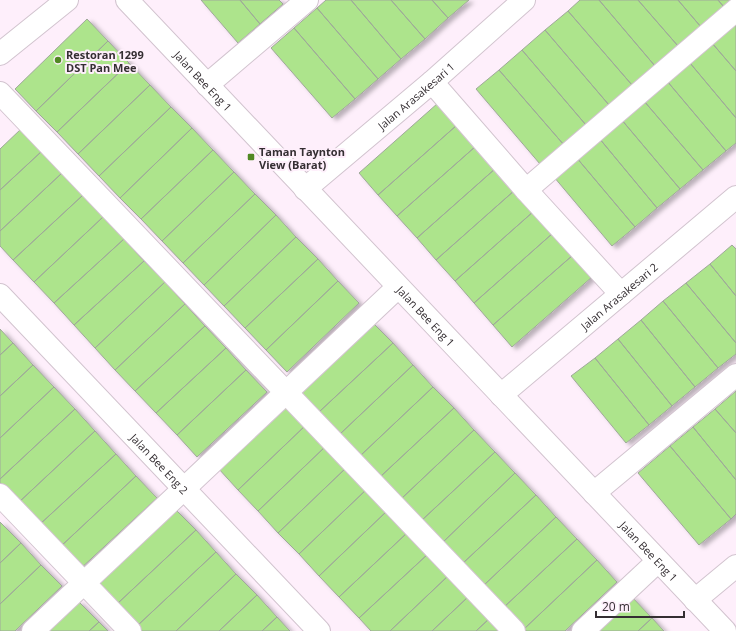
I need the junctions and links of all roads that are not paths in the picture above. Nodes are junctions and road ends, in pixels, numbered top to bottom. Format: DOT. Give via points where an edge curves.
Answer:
graph roads {
  1 [pos="67,0"];
  2 [pos="127,0"];
  3 [pos="307,0"];
  4 [pos="524,0"];
  5 [pos="736,10"];
  6 [pos="0,54"];
  7 [pos="432,82"];
  8 [pos="207,85"];
  9 [pos="0,93"];
  10 [pos="305,189"];
  11 [pos="526,190"];
  12 [pos="736,197"];
  13 [pos="398,286"];
  14 [pos="621,294"];
  15 [pos="0,295"];
  16 [pos="736,375"];
  17 [pos="286,392"];
  18 [pos="501,395"];
  19 [pos="184,489"];
  20 [pos="594,493"];
  21 [pos="0,495"];
  22 [pos="658,561"];
  23 [pos="736,566"];
  24 [pos="84,583"];
  25 [pos="696,600"];
  26 [pos="33,631"];
  27 [pos="130,631"];
  28 [pos="319,631"];
  29 [pos="514,631"];
  30 [pos="583,631"];
  31 [pos="725,631"];
  1 -- 6 [label="street"];
  2 -- 8 [label="street, Jalan Bee Eng 1"];
  3 -- 8 [label="street"];
  4 -- 7 [label="street, Jalan Arasakesari 1"];
  5 -- 11 [label="street"];
  7 -- 10 [label="street, Jalan Arasakesari 1"];
  7 -- 11 [label="street"];
  8 -- 10 [label="street, Jalan Bee Eng 1"];
  9 -- 17 [label="street"];
  10 -- 13 [label="street, Jalan Bee Eng 1"];
  11 -- 14 [label="street"];
  12 -- 14 [label="street, Jalan Arasakesari 2"];
  13 -- 17 [label="street"];
  13 -- 18 [label="street, Jalan Bee Eng 1"];
  14 -- 18 [label="street, Jalan Arasakesari 2"];
  15 -- 19 [label="street, Jalan Bee Eng 2"];
  16 -- 20 [label="street"];
  17 -- 19 [label="street"];
  17 -- 29 [label="street"];
  18 -- 20 [label="street, Jalan Bee Eng 1"];
  19 -- 24 [label="street"];
  19 -- 28 [label="street, Jalan Bee Eng 2"];
  20 -- 22 [label="street, Jalan Bee Eng 1"];
  21 -- 24 [label="street"];
  22 -- 25 [label="street, Jalan Bee Eng 1"];
  22 -- 30 [label="street"];
  23 -- 25 [label="street"];
  24 -- 26 [label="street"];
  24 -- 27 [label="street"];
  25 -- 31 [label="street, Jalan Bee Eng 1"];
}
